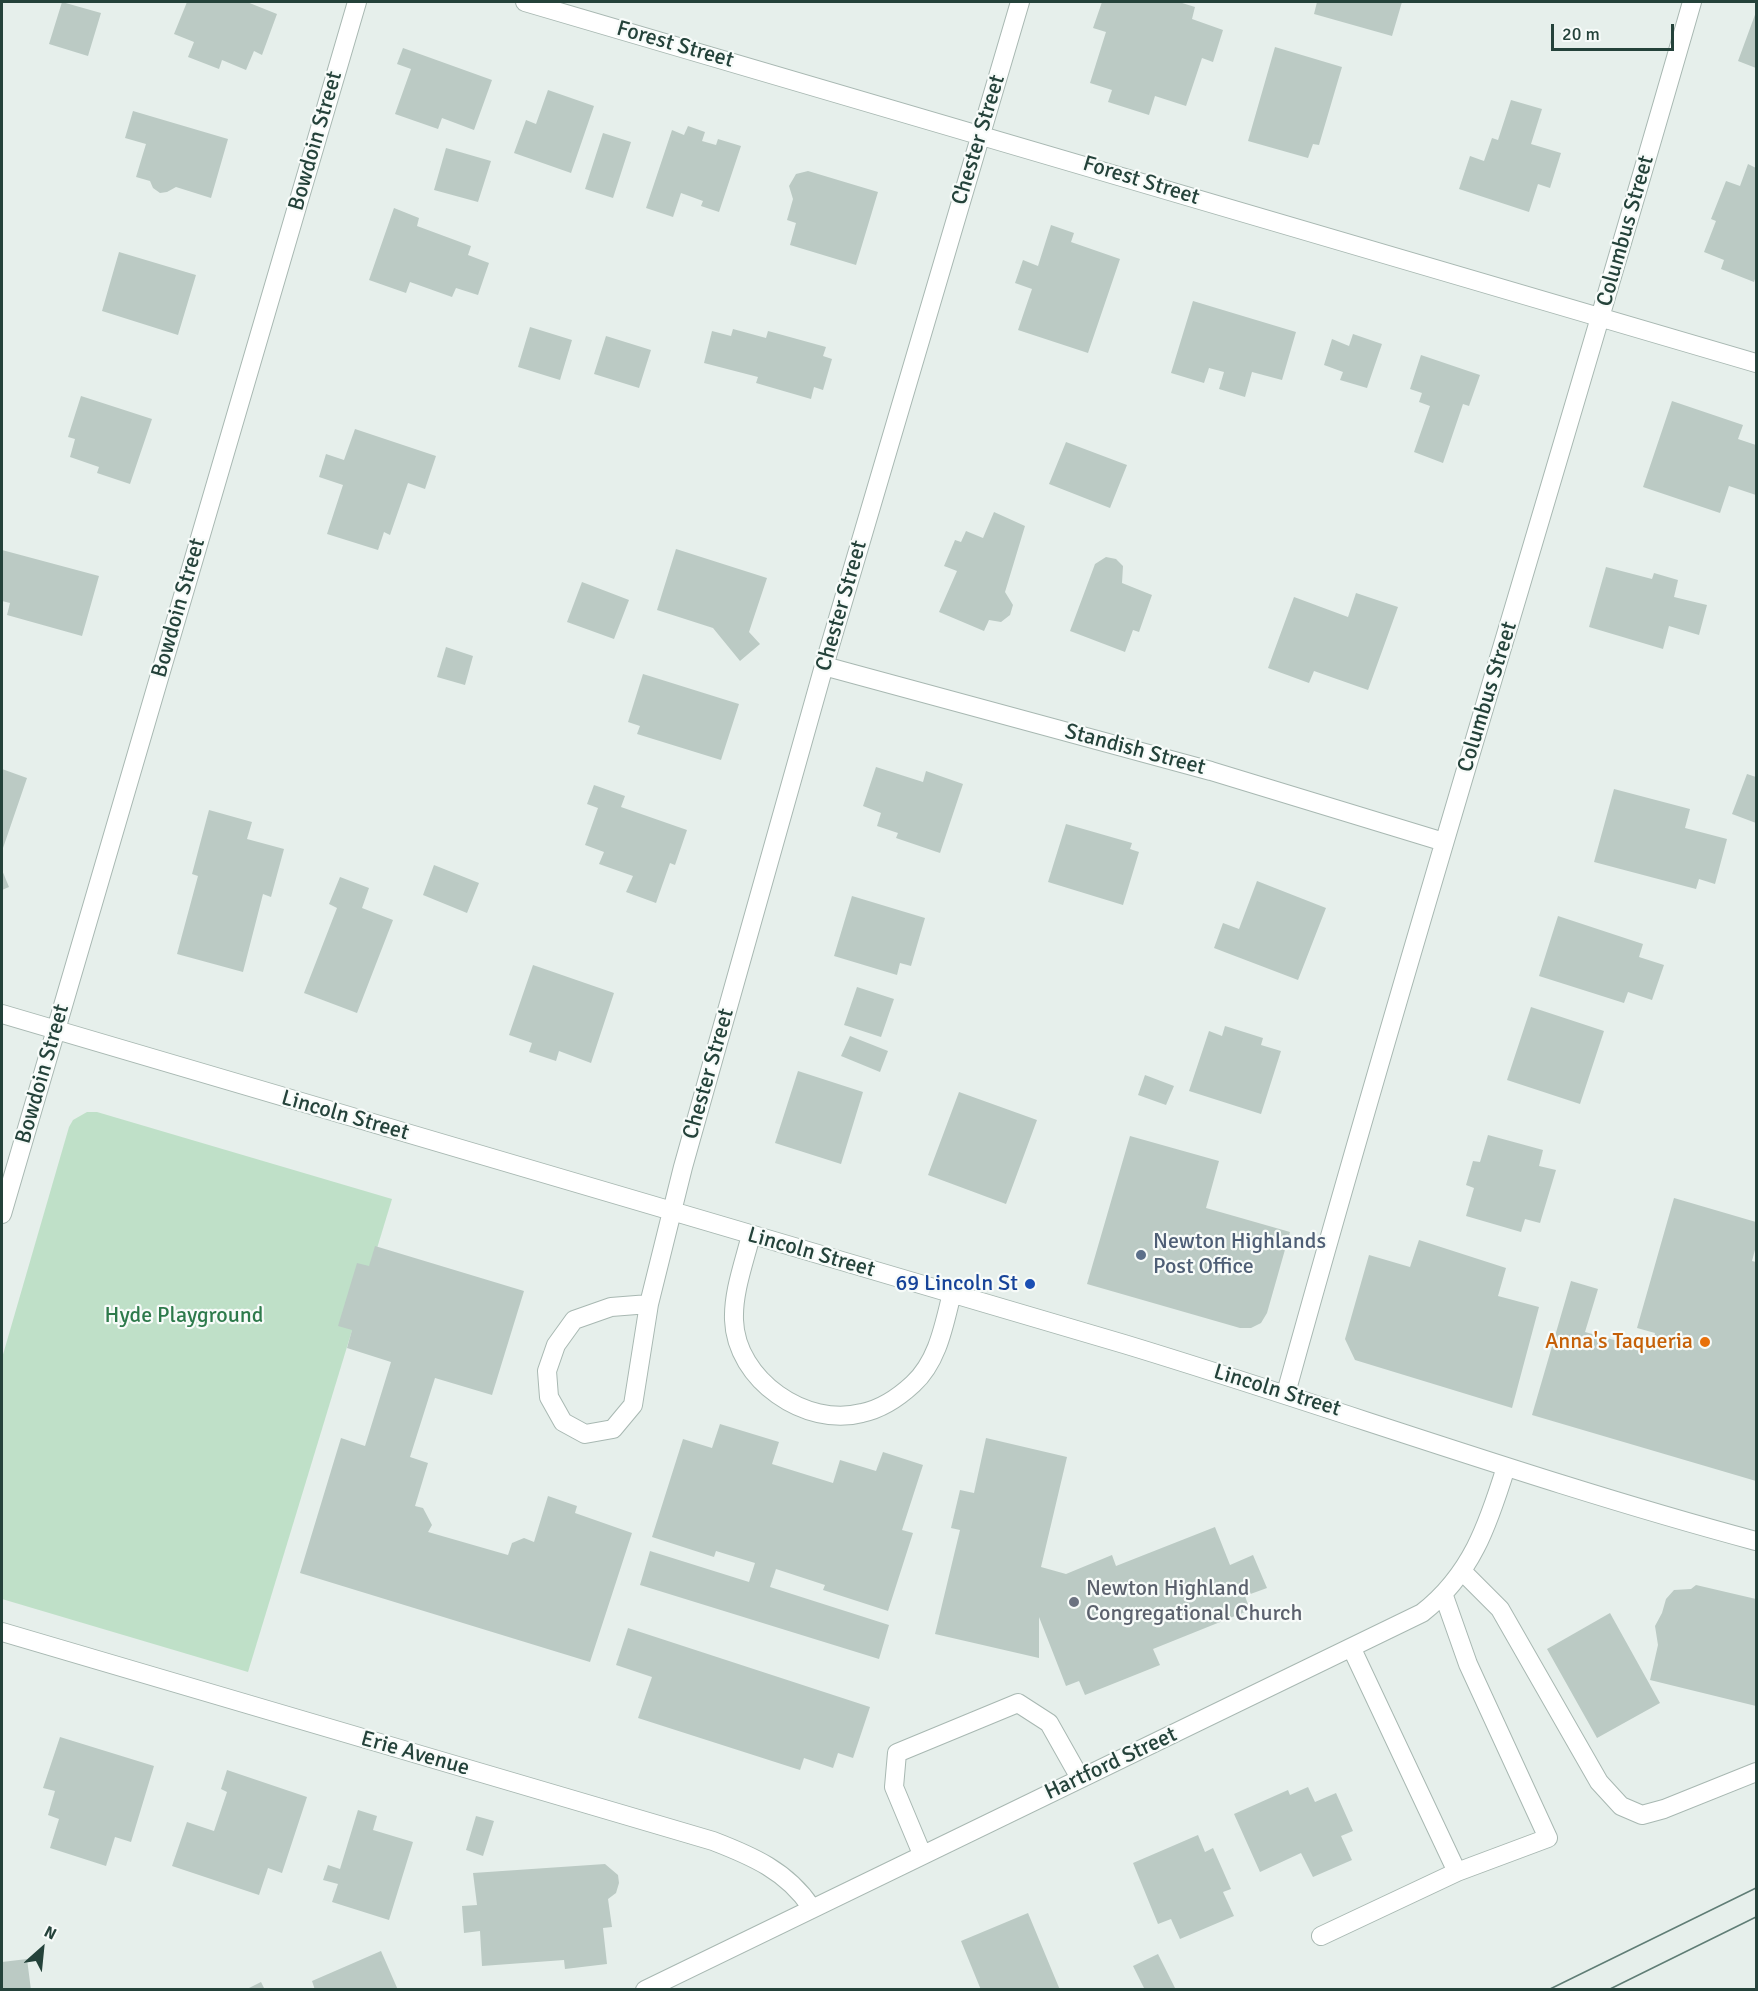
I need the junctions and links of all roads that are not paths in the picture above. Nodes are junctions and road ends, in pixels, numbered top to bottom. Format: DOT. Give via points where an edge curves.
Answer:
graph roads {
  1 [pos="357,2"];
  2 [pos="525,2"];
  3 [pos="1020,2"];
  4 [pos="1692,2"];
  5 [pos="980,134"];
  6 [pos="1601,318"];
  7 [pos="1756,363"];
  8 [pos="824,666"];
  9 [pos="1444,842"];
  10 [pos="2,1014"];
  11 [pos="55,1031"];
  12 [pos="671,1212"];
  13 [pos="2,1214"];
  14 [pos="751,1235"];
  15 [pos="952,1293"];
  16 [pos="649,1304"];
  17 [pos="1286,1393"];
  18 [pos="1506,1467"];
  19 [pos="1756,1541"];
  20 [pos="1462,1572"];
  21 [pos="1444,1596"];
  22 [pos="2,1632"];
  23 [pos="1352,1649"];
  24 [pos="1756,1772"];
  25 [pos="1080,1778"];
  26 [pos="922,1854"];
  27 [pos="1457,1872"];
  28 [pos="811,1907"];
  29 [pos="1321,1936"];
  30 [pos="645,1989"];
  1 -- 11 [label="street, Bowdoin Street"];
  2 -- 5 [label="street, Forest Street"];
  3 -- 5 [label="street, Chester Street"];
  4 -- 6 [label="street, Columbus Street"];
  5 -- 6 [label="street, Forest Street"];
  5 -- 8 [label="street, Chester Street"];
  6 -- 7 [label="street, Forest Street"];
  6 -- 9 [label="street, Columbus Street"];
  8 -- 9 [label="street, Standish Street" via="1211,771"];
  8 -- 12 [label="street, Chester Street"];
  9 -- 17 [label="street, Columbus Street"];
  10 -- 11 [label="street, Lincoln Street"];
  11 -- 12 [label="street, Lincoln Street"];
  11 -- 13 [label="street, Bowdoin Street"];
  12 -- 14 [label="street, Lincoln Street"];
  12 -- 16 [label="street, Chester Street"];
  14 -- 15 [label="street, Lincoln Street"];
  14 -- 15 [label="street" via="735,1301 738,1340 757,1376 773,1392 814,1411 861,1414 880,1407 914,1383 937,1349"];
  15 -- 17 [label="street, Lincoln Street"];
  16 -- 16 [label="street, Chester Street" via="611,1307 574,1320 556,1345 547,1371 549,1398 563,1422 585,1434 613,1429 633,1405"];
  17 -- 18 [label="street, Lincoln Street"];
  18 -- 19 [label="street, Lincoln Street"];
  18 -- 20 [label="street, Hartford Street" via="1493,1507"];
  20 -- 21 [label="street, Hartford Street"];
  20 -- 24 [label="street" via="1500,1609 1599,1782 1621,1806 1641,1815"];
  21 -- 23 [label="street, Hartford Street" via="1422,1613"];
  21 -- 27 [label="street" via="1468,1664 1548,1838"];
  22 -- 28 [label="street, Erie Avenue" via="713,1841 783,1875"];
  23 -- 25 [label="street, Hartford Street"];
  23 -- 27 [label="street"];
  25 -- 26 [label="street, Hartford Street"];
  25 -- 26 [label="street" via="1049,1723 1018,1703 897,1753 894,1787"];
  26 -- 28 [label="street, Hartford Street"];
  27 -- 29 [label="street"];
  28 -- 30 [label="street, Hartford Street"];
}
